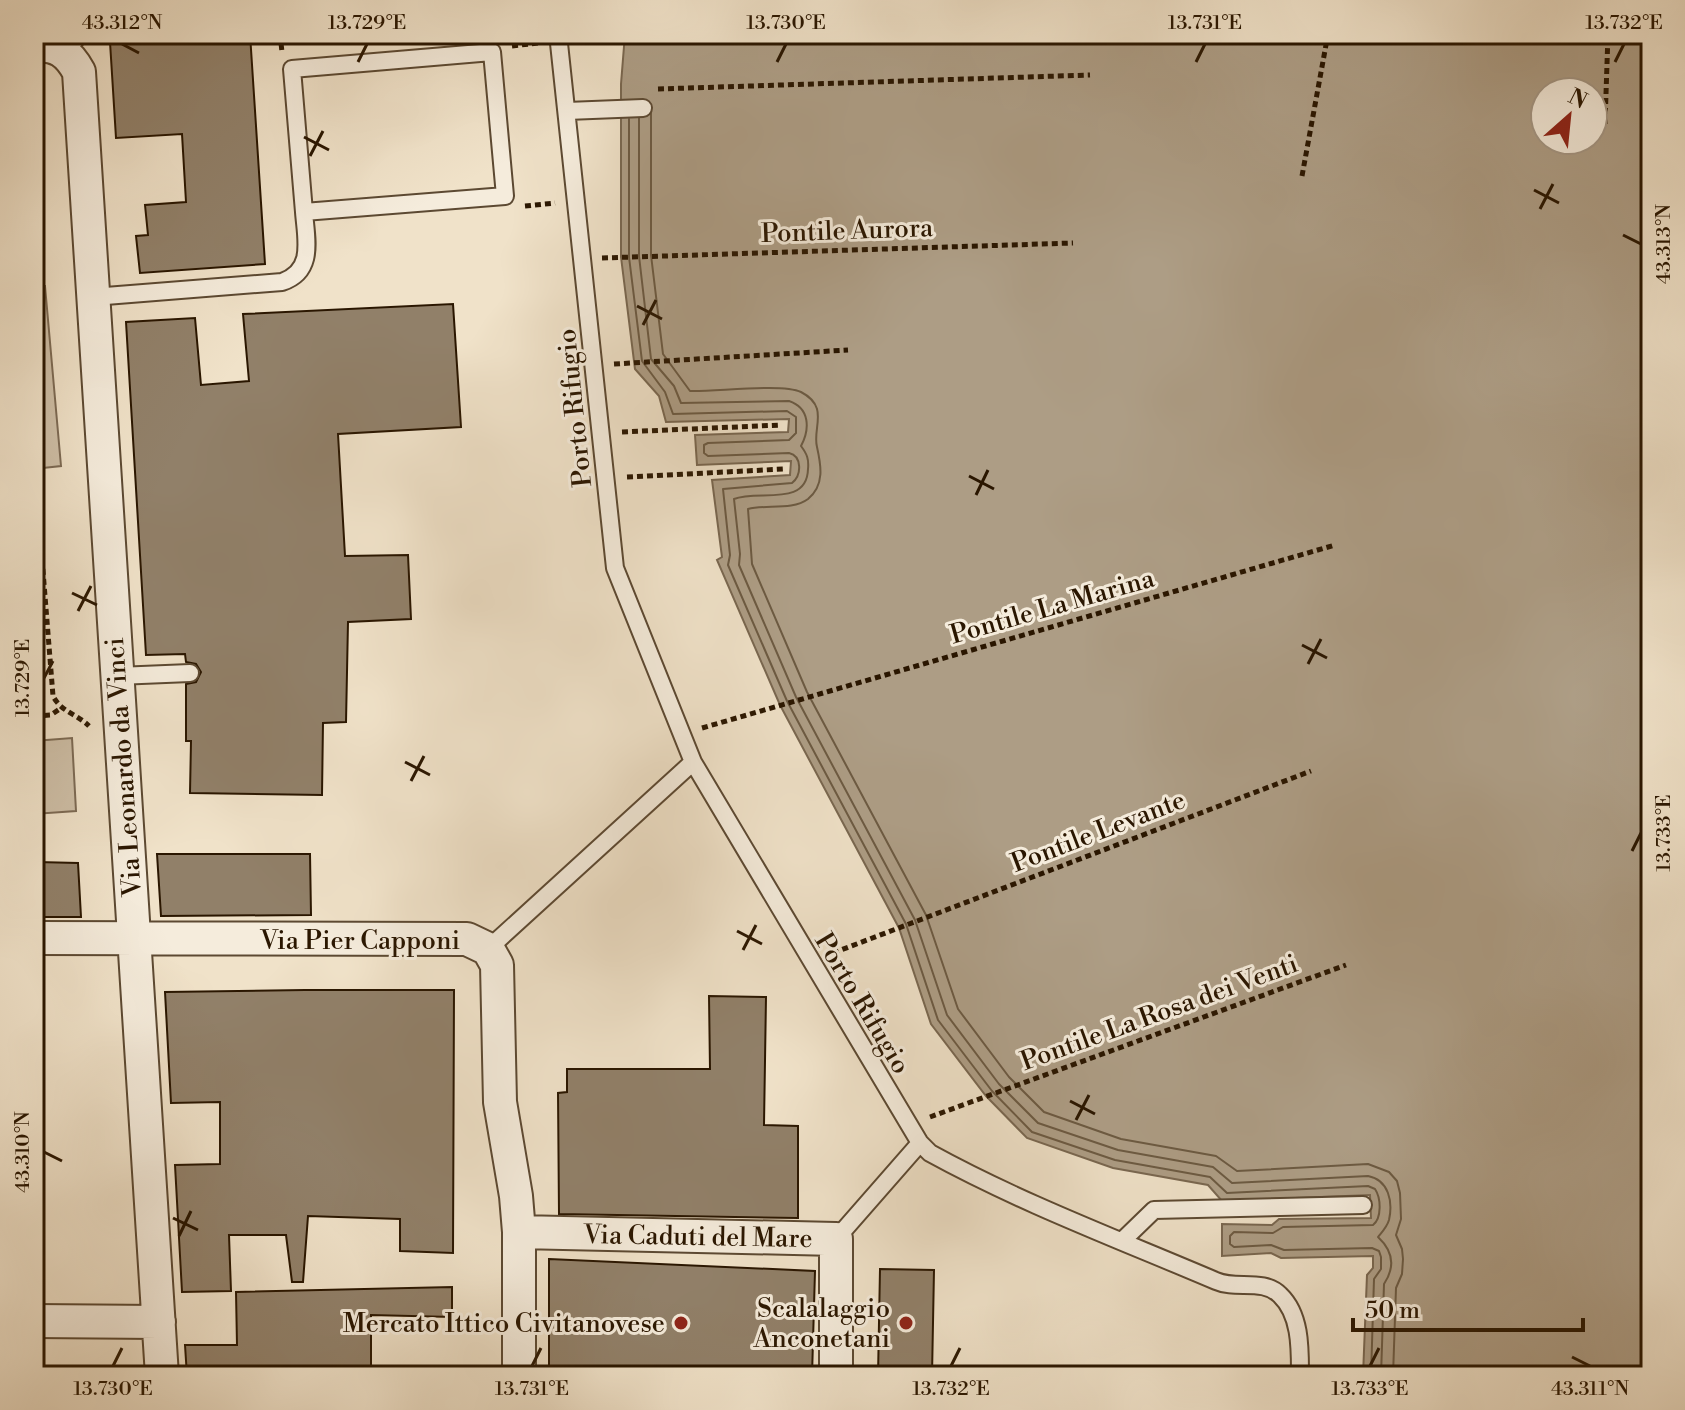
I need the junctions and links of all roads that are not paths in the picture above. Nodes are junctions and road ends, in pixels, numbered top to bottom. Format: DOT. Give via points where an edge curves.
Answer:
graph roads {
  1 [pos="559,37"];
  2 [pos="60,44"];
  3 [pos="643,108"];
  4 [pos="567,111"];
  5 [pos="304,212"];
  6 [pos="93,297"];
  7 [pos="190,673"];
  8 [pos="117,676"];
  9 [pos="693,762"];
  10 [pos="34,938"];
  11 [pos="134,938"];
  12 [pos="488,949"];
  13 [pos="920,1143"];
  14 [pos="1363,1205"];
  15 [pos="519,1232"];
  16 [pos="836,1239"];
  17 [pos="1122,1241"];
  18 [pos="34,1321"];
  19 [pos="159,1322"];
  20 [pos="162,1376"];
  21 [pos="519,1376"];
  22 [pos="836,1376"];
  23 [pos="1300,1376"];
  1 -- 4 [label="lane, Porto Rifugio"];
  2 -- 6 [label="street, Via Leonardo da Vinci" via="79,72"];
  3 -- 4 [label="lane"];
  4 -- 9 [label="lane, Porto Rifugio" via="615,568"];
  5 -- 5 [label="lane" via="505,196 492,52 292,69"];
  5 -- 6 [label="lane" via="307,255 292,279"];
  6 -- 8 [label="street, Via Leonardo da Vinci"];
  7 -- 8 [label="lane"];
  8 -- 11 [label="street, Via Leonardo da Vinci"];
  9 -- 12 [label="lane"];
  9 -- 13 [label="lane, Porto Rifugio"];
  10 -- 11 [label="street, Via Pier Capponi"];
  11 -- 12 [label="street, Via Pier Capponi" via="467,939"];
  11 -- 19 [label="street, Via Leonardo da Vinci"];
  12 -- 15 [label="street, Via Pier Capponi" via="497,965 500,1102"];
  13 -- 16 [label="lane"];
  13 -- 17 [label="lane, Porto Rifugio" via="969,1174"];
  14 -- 17 [label="lane" via="1154,1210"];
  15 -- 16 [label="street, Via Caduti del Mare"];
  15 -- 21 [label="street, Via Pier Capponi"];
  16 -- 22 [label="street, Via Caduti del Mare"];
  17 -- 23 [label="lane, Porto Rifugio" via="1223,1284 1262,1285 1279,1294 1296,1325"];
  18 -- 19 [label="street"];
  19 -- 20 [label="street, Via Leonardo da Vinci"];
}
